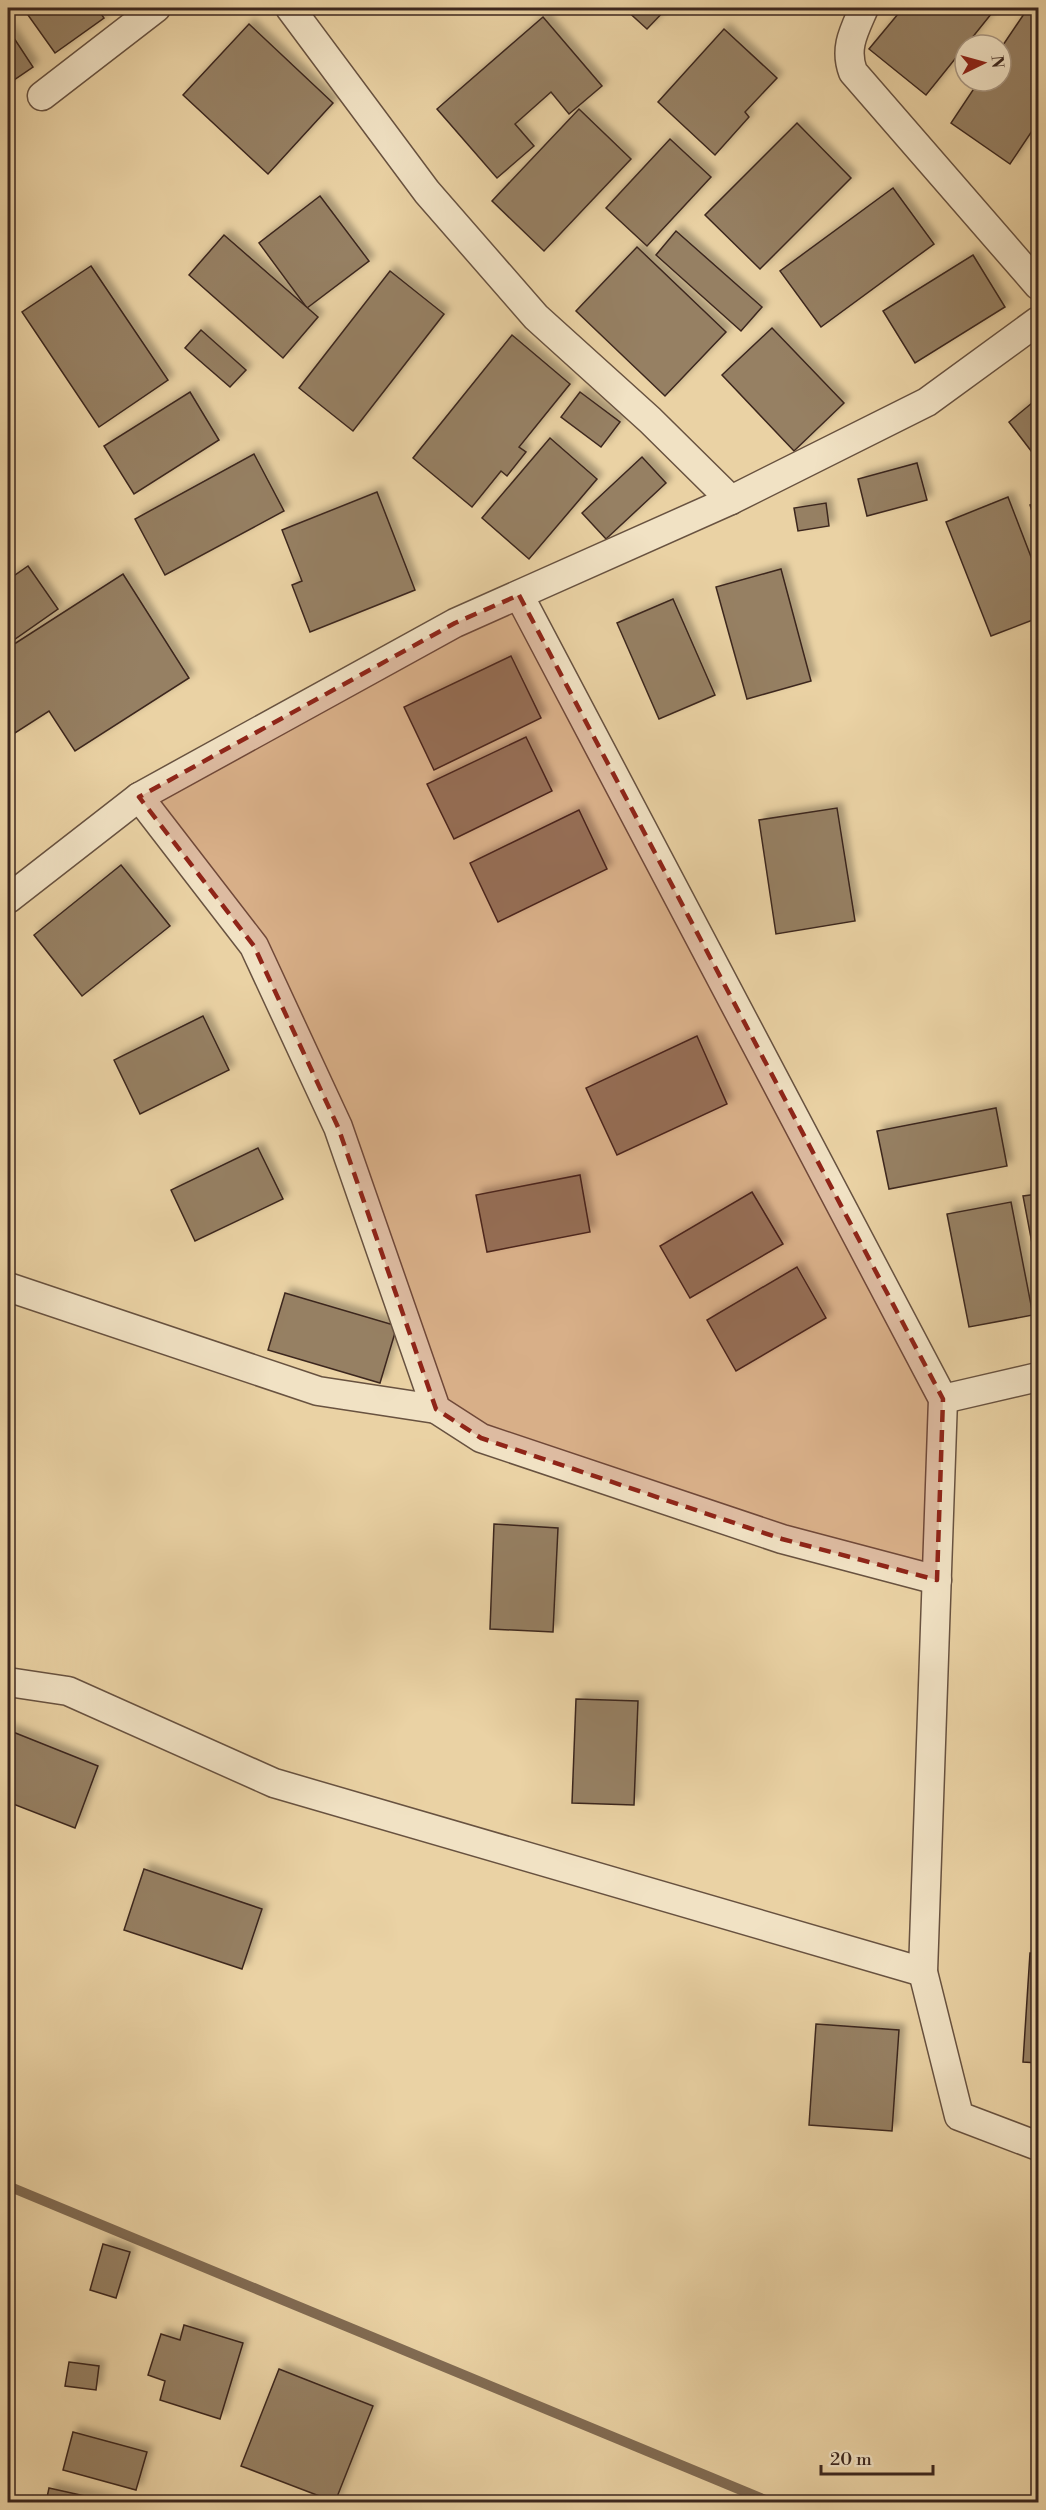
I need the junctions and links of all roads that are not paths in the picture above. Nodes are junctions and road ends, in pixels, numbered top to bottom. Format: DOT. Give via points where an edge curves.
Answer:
graph roads {
  1 [pos="156,8"];
  2 [pos="290,8"];
  3 [pos="864,8"];
  4 [pos="42,96"];
  5 [pos="1038,285"];
  6 [pos="1038,321"];
  7 [pos="731,500"];
  8 [pos="519,595"];
  9 [pos="139,797"];
  10 [pos="8,899"];
  11 [pos="8,1287"];
  12 [pos="1038,1377"];
  13 [pos="943,1399"];
  14 [pos="436,1409"];
  15 [pos="937,1580"];
  16 [pos="8,1682"];
  17 [pos="923,1972"];
  18 [pos="1038,2146"];
  1 -- 4 [label="street"];
  2 -- 7 [label="street" via="427,192 536,317"];
  3 -- 5 [label="street" via="849,45 853,72"];
  6 -- 7 [label="street" via="927,402"];
  7 -- 8 [label="street"];
  8 -- 9 [label="street" via="455,623"];
  8 -- 13 [label="street"];
  9 -- 10 [label="street"];
  9 -- 14 [label="street" via="254,946 338,1127"];
  11 -- 14 [label="street" via="318,1391"];
  12 -- 13 [label="street"];
  13 -- 15 [label="street"];
  14 -- 15 [label="street" via="481,1438 782,1539"];
  15 -- 17 [label="street"];
  16 -- 17 [label="street" via="68,1691 274,1783"];
  17 -- 18 [label="street" via="959,2116"];
}
